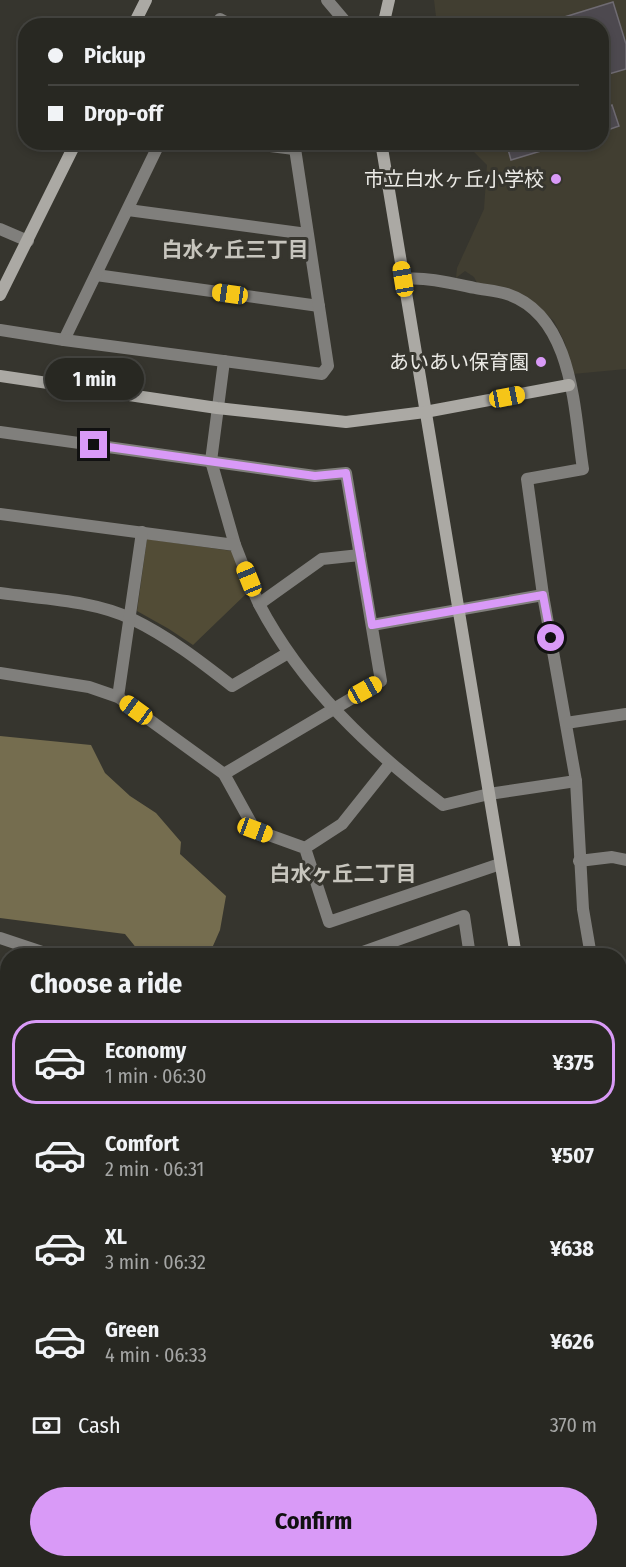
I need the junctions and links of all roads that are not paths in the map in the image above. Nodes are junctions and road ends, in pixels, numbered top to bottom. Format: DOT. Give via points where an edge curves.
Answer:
graph roads {
  1 [pos="146,0"];
  2 [pos="327,0"];
  3 [pos="389,0"];
  4 [pos="137,18"];
  5 [pos="342,18"];
  6 [pos="385,18"];
  7 [pos="72,150"];
  8 [pos="156,150"];
  9 [pos="295,150"];
  10 [pos="382,150"];
  11 [pos="128,210"];
  12 [pos="0,229"];
  13 [pos="308,234"];
  14 [pos="28,241"];
  15 [pos="96,276"];
  16 [pos="403,279"];
  17 [pos="0,295"];
  18 [pos="319,306"];
  19 [pos="0,330"];
  20 [pos="64,340"];
  21 [pos="224,361"];
  22 [pos="0,376"];
  23 [pos="569,385"];
  24 [pos="217,408"];
  25 [pos="425,412"];
  26 [pos="0,432"];
  27 [pos="211,461"];
  28 [pos="0,514"];
  29 [pos="142,532"];
  30 [pos="235,545"];
  31 [pos="360,555"];
  32 [pos="0,593"];
  33 [pos="543,595"];
  34 [pos="259,604"];
  35 [pos="458,610"];
  36 [pos="131,618"];
  37 [pos="372,625"];
  38 [pos="288,653"];
  39 [pos="0,673"];
  40 [pos="118,697"];
  41 [pos="333,708"];
  42 [pos="626,714"];
  43 [pos="566,723"];
  44 [pos="389,765"];
  45 [pos="224,774"];
  46 [pos="576,781"];
  47 [pos="489,794"];
  48 [pos="305,849"];
  49 [pos="626,860"];
  50 [pos="579,861"];
  51 [pos="500,864"];
  52 [pos="0,938"];
  53 [pos="24,948"];
  54 [pos="374,948"];
  55 [pos="469,948"];
  56 [pos="515,948"];
  57 [pos="590,948"];
  1 -- 4 [label="street"];
  2 -- 5 [label="street"];
  3 -- 6 [label="street"];
  7 -- 14 [label="street"];
  8 -- 11 [label="street"];
  9 -- 13 [label="street"];
  10 -- 16 [label="street"];
  11 -- 13 [label="street"];
  11 -- 15 [label="street"];
  12 -- 14 [label="street"];
  13 -- 18 [label="street"];
  14 -- 17 [label="street"];
  15 -- 18 [label="street"];
  15 -- 20 [label="street"];
  16 -- 23 [label="street" via="423,278 508,295 530,307 548,324 561,347"];
  16 -- 25 [label="street"];
  18 -- 21 [label="street" via="328,366 322,374"];
  19 -- 20 [label="street"];
  20 -- 21 [label="street"];
  21 -- 24 [label="street"];
  22 -- 24 [label="street"];
  23 -- 25 [label="street"];
  23 -- 33 [label="street" via="583,470 527,479"];
  24 -- 25 [label="street" via="346,422"];
  24 -- 27 [label="street"];
  25 -- 35 [label="street"];
  26 -- 27 [label="street"];
  27 -- 30 [label="street"];
  27 -- 31 [label="street" via="315,476 346,473"];
  28 -- 29 [label="street"];
  29 -- 30 [label="street"];
  29 -- 36 [label="street"];
  30 -- 34 [label="street"];
  31 -- 34 [label="street" via="322,559"];
  31 -- 37 [label="street"];
  32 -- 36 [label="street" via="100,608"];
  33 -- 35 [label="street"];
  33 -- 43 [label="street"];
  34 -- 38 [label="street"];
  35 -- 37 [label="street"];
  35 -- 47 [label="street"];
  36 -- 38 [label="street" via="186,650 232,686"];
  36 -- 40 [label="street"];
  37 -- 41 [label="street" via="381,681"];
  38 -- 41 [label="street"];
  39 -- 40 [label="street" via="89,687"];
  40 -- 45 [label="street"];
  41 -- 44 [label="street"];
  41 -- 45 [label="street"];
  42 -- 43 [label="street"];
  43 -- 46 [label="street"];
  44 -- 47 [label="street" via="443,805"];
  44 -- 48 [label="street" via="342,825"];
  45 -- 48 [label="street" via="255,830"];
  46 -- 47 [label="street"];
  46 -- 50 [label="street"];
  47 -- 51 [label="street"];
  48 -- 51 [label="street" via="329,921"];
  49 -- 50 [label="street" via="612,857"];
  50 -- 57 [label="street"];
  51 -- 56 [label="street"];
  52 -- 53 [label="street"];
  54 -- 55 [label="street" via="464,916"];
}
